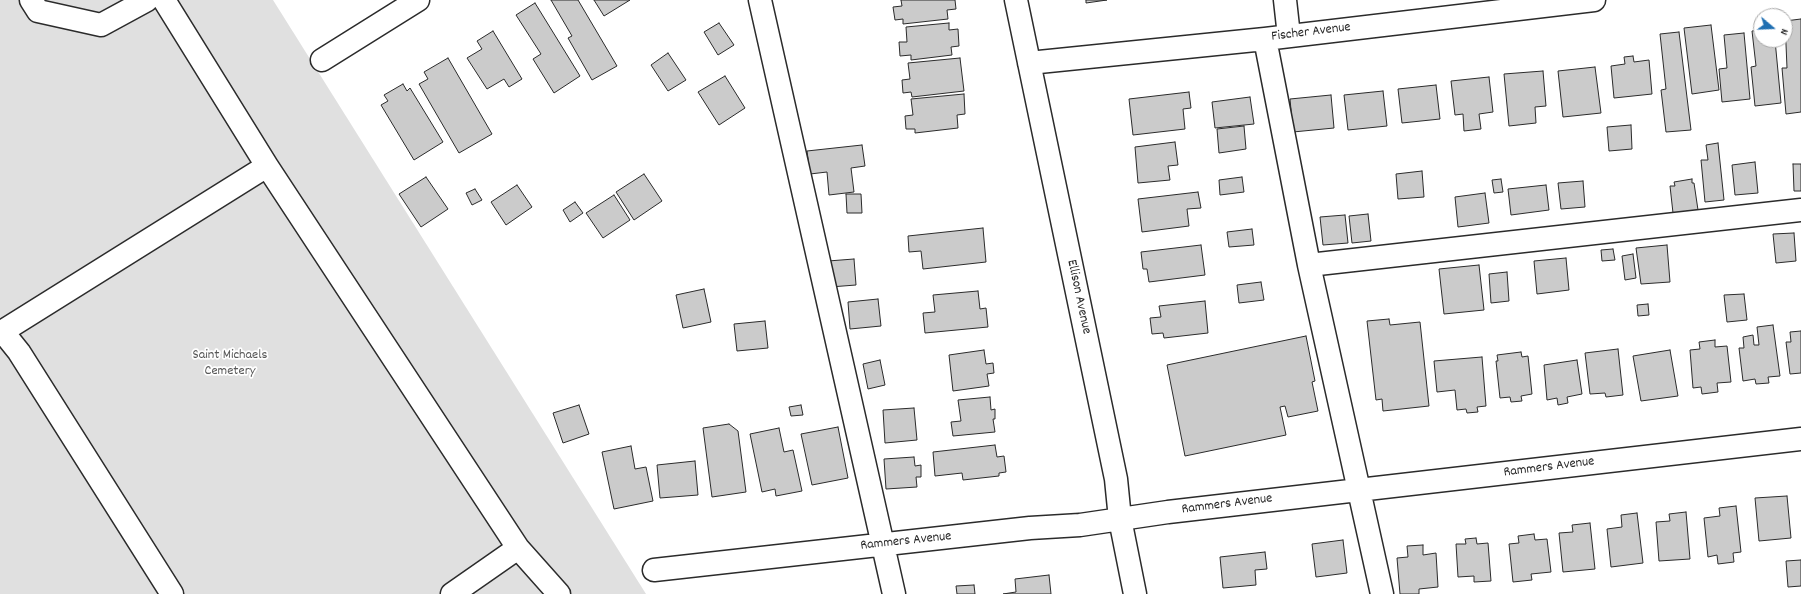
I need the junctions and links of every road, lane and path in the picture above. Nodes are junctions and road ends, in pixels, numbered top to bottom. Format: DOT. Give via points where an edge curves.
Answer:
graph roads {
  1 [pos="31,0"];
  2 [pos="147,0"];
  3 [pos="164,0"];
  4 [pos="760,0"];
  5 [pos="1016,0"];
  6 [pos="1285,0"];
  7 [pos="1594,0"];
  8 [pos="405,3"];
  9 [pos="1288,36"];
  10 [pos="1265,39"];
  11 [pos="322,60"];
  12 [pos="1029,63"];
  13 [pos="268,166"];
  14 [pos="1801,210"];
  15 [pos="1309,265"];
  16 [pos="1,333"];
  17 [pos="1801,440"];
  18 [pos="1359,490"];
  19 [pos="1120,519"];
  20 [pos="883,545"];
  21 [pos="518,548"];
  22 [pos="654,570"];
  23 [pos="172,594"];
  24 [pos="452,594"];
  25 [pos="559,594"];
  26 [pos="894,594"];
  27 [pos="1135,594"];
  28 [pos="1382,594"];
  1 -- 2 [label="street" via="38,11 101,25"];
  3 -- 13 [label="street"];
  4 -- 20 [label="street"];
  5 -- 12 [label="street, Ellison Avenue"];
  6 -- 9 [label="street"];
  7 -- 9 [label="street, Fischer Avenue"];
  8 -- 11 [label="street"];
  9 -- 10 [label="street, Fischer Avenue"];
  10 -- 12 [label="street, Fischer Avenue"];
  10 -- 15 [label="street"];
  12 -- 19 [label="street, Ellison Avenue" via="1116,479"];
  13 -- 16 [label="street"];
  13 -- 21 [label="street"];
  14 -- 15 [label="street"];
  15 -- 18 [label="street"];
  16 -- 23 [label="street" via="20,352"];
  17 -- 18 [label="street, Rammers Avenue"];
  18 -- 19 [label="street, Rammers Avenue"];
  18 -- 28 [label="street"];
  19 -- 20 [label="street, Rammers Avenue"];
  19 -- 27 [label="street, Ellison Avenue"];
  20 -- 22 [label="street, Rammers Avenue"];
  20 -- 26 [label="street"];
  21 -- 24 [label="street"];
  21 -- 25 [label="street"];
}
